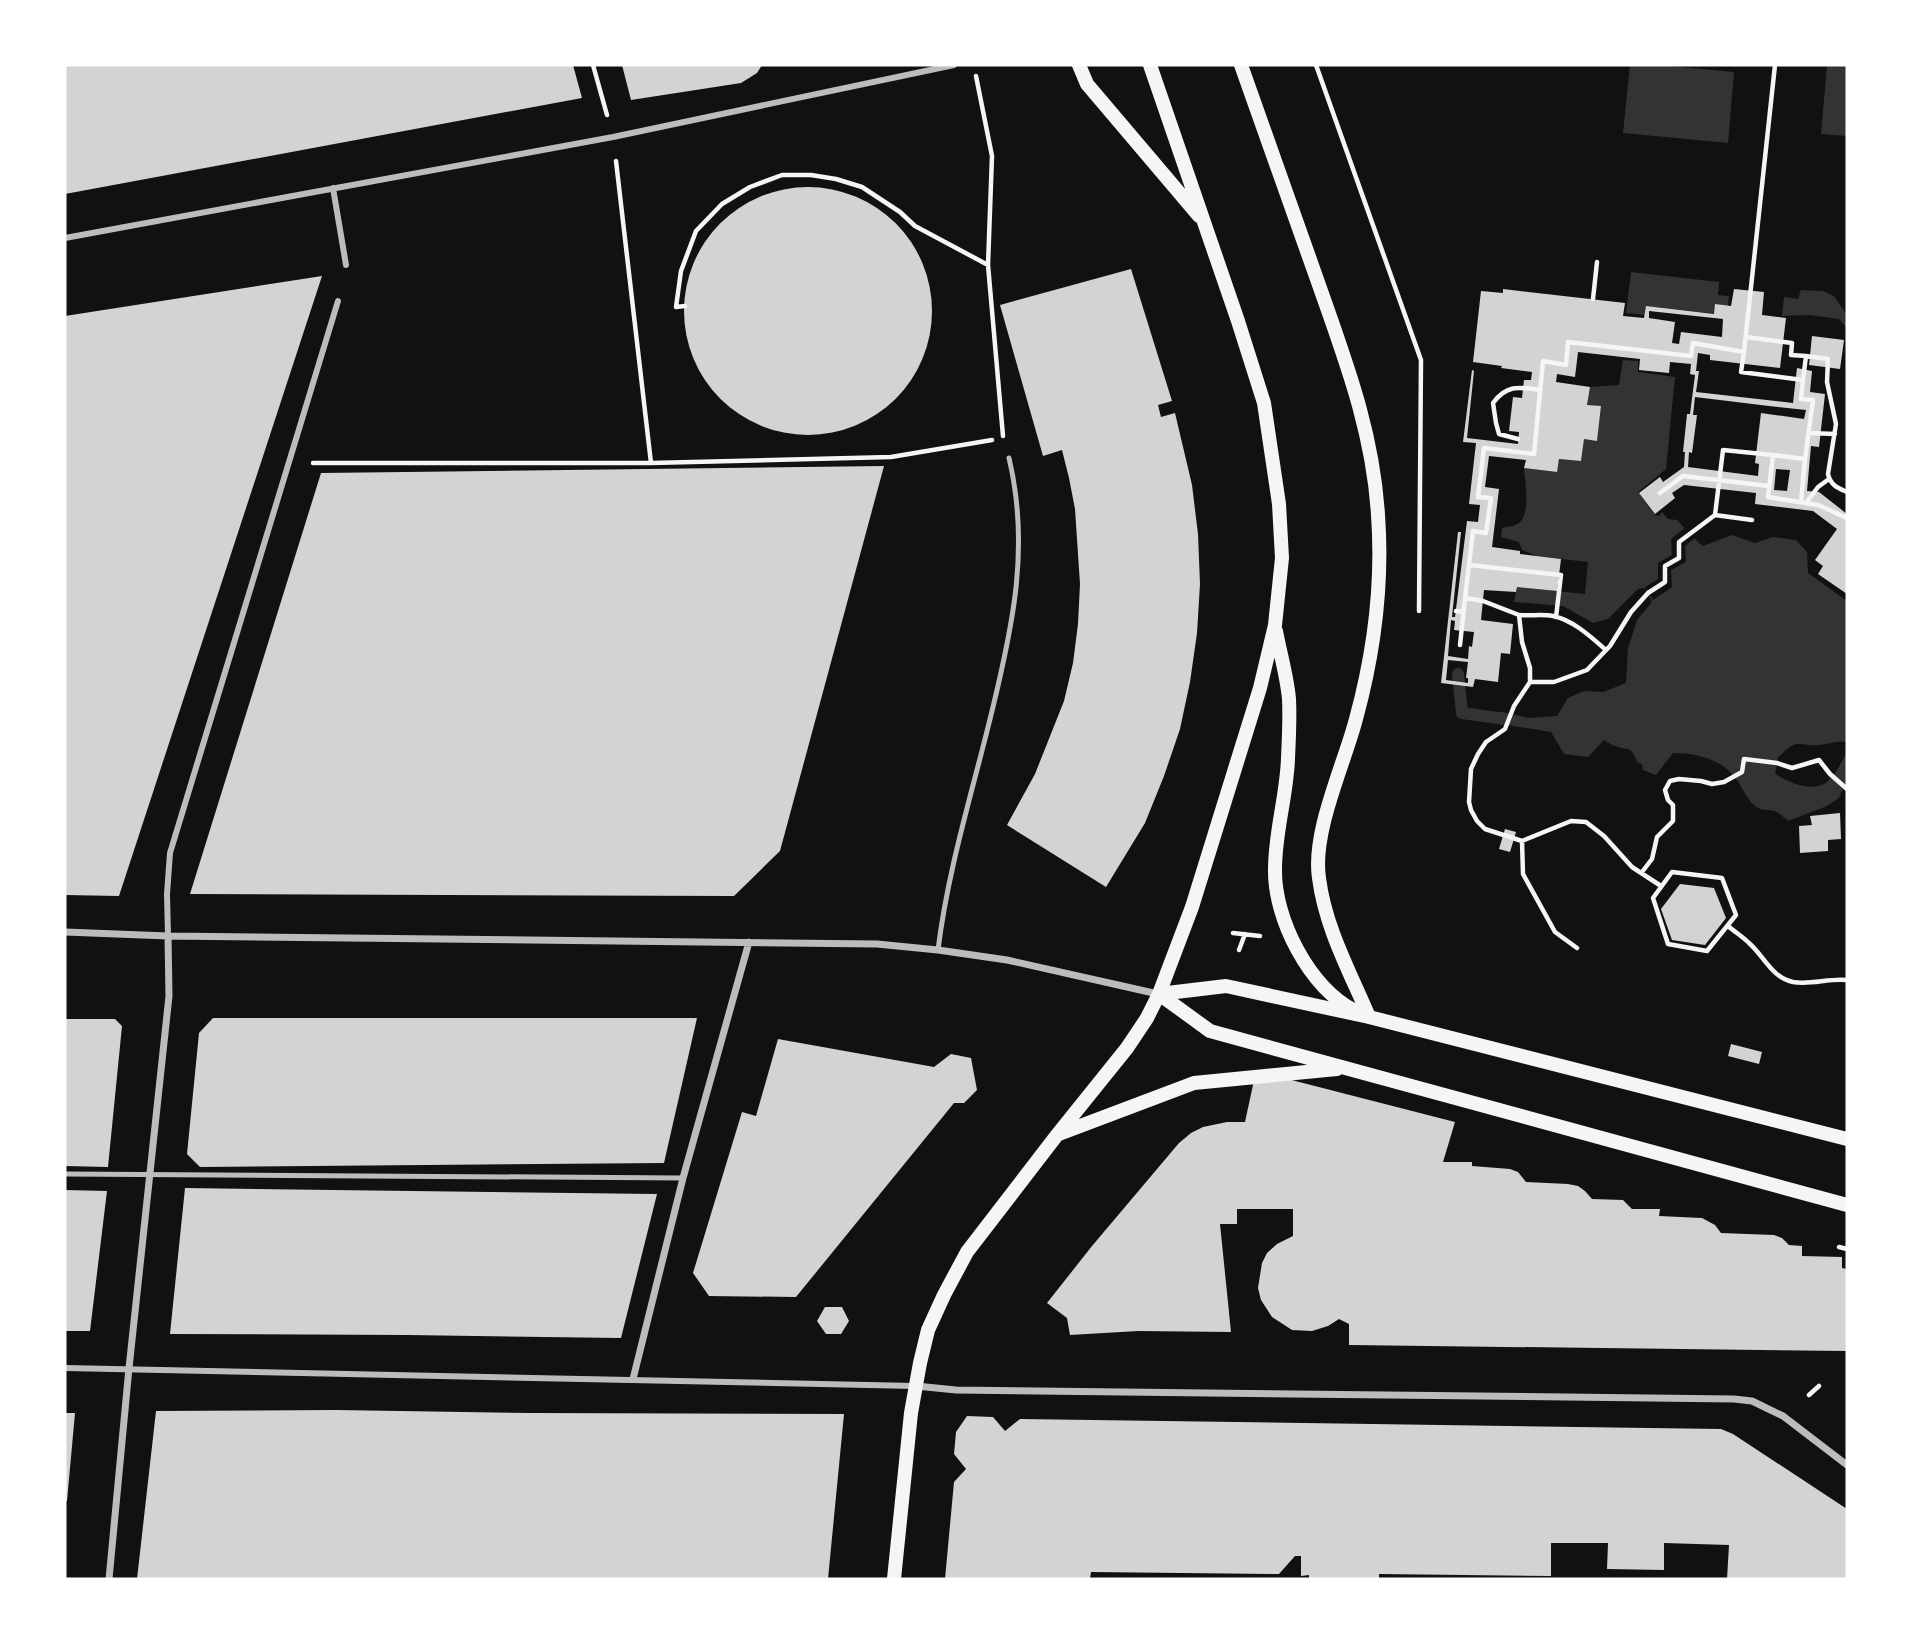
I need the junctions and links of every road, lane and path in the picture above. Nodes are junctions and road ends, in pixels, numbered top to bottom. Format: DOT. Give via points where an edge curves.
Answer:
graph roads {
  1 [pos="593,65"];
  2 [pos="954,65"];
  3 [pos="973,65"];
  4 [pos="1079,65"];
  5 [pos="1150,65"];
  6 [pos="1241,65"];
  7 [pos="1316,65"];
  8 [pos="1774,65"];
  9 [pos="613,137"];
  10 [pos="333,188"];
  11 [pos="1204,222"];
  12 [pos="65,238"];
  13 [pos="1597,262"];
  14 [pos="346,265"];
  15 [pos="988,265"];
  16 [pos="1593,299"];
  17 [pos="338,301"];
  18 [pos="685,306"];
  19 [pos="1746,337"];
  20 [pos="1744,352"];
  21 [pos="1806,356"];
  22 [pos="1803,380"];
  23 [pos="1541,390"];
  24 [pos="1809,433"];
  25 [pos="1835,434"];
  26 [pos="1518,439"];
  27 [pos="1773,455"];
  28 [pos="1009,458"];
  29 [pos="1805,458"];
  30 [pos="289,463"];
  31 [pos="651,463"];
  32 [pos="1829,479"];
  33 [pos="1719,480"];
  34 [pos="1769,486"];
  35 [pos="1847,492"];
  36 [pos="1660,493"];
  37 [pos="1803,503"];
  38 [pos="1715,514"];
  39 [pos="1847,518"];
  40 [pos="1752,520"];
  41 [pos="1469,565"];
  42 [pos="1465,598"];
  43 [pos="1419,611"];
  44 [pos="1457,611"];
  45 [pos="1464,612"];
  46 [pos="1519,615"];
  47 [pos="1556,617"];
  48 [pos="1275,625"];
  49 [pos="1460,645"];
  50 [pos="1606,650"];
  51 [pos="1530,682"];
  52 [pos="1846,788"];
  53 [pos="1522,841"];
  54 [pos="1642,872"];
  55 [pos="1661,886"];
  56 [pos="1727,926"];
  57 [pos="65,932"];
  58 [pos="1233,933"];
  59 [pos="1245,934"];
  60 [pos="168,936"];
  61 [pos="1266,937"];
  62 [pos="749,942"];
  63 [pos="1577,948"];
  64 [pos="939,950"];
  65 [pos="1239,950"];
  66 [pos="1847,980"];
  67 [pos="1159,994"];
  68 [pos="1369,1017"];
  69 [pos="1345,1068"];
  70 [pos="1057,1135"];
  71 [pos="1847,1139"];
  72 [pos="65,1174"];
  73 [pos="150,1175"];
  74 [pos="682,1178"];
  75 [pos="1847,1205"];
  76 [pos="1839,1247"];
  77 [pos="1847,1249"];
  78 [pos="65,1368"];
  79 [pos="129,1368"];
  80 [pos="633,1379"];
  81 [pos="915,1386"];
  82 [pos="1819,1386"];
  83 [pos="1809,1395"];
  84 [pos="1847,1465"];
  85 [pos="109,1579"];
  86 [pos="894,1579"];
  1 -- 9 [label="path"];
  2 -- 9 [label="street"];
  3 -- 15 [label="path" via="992,156"];
  4 -- 11 [label="main road" via="1087,84"];
  5 -- 11 [label="main road"];
  6 -- 68 [label="main road" via="1356,390 1370,447 1380,567 1376,626 1356,723 1320,841 1318,876 1326,918"];
  7 -- 43 [label="path" via="1421,360"];
  8 -- 19 [label="path"];
  9 -- 10 [label="street"];
  9 -- 31 [label="path"];
  10 -- 12 [label="street"];
  10 -- 14 [label="street"];
  11 -- 48 [label="main road" via="1264,403 1282,558"];
  13 -- 16 [label="path"];
  15 -- 18 [label="path" via="915,226 862,187 811,175 782,175 722,204 696,231 681,271 676,307"];
  15 -- 31 [label="path" via="1004,438 891,457"];
  17 -- 30 [label="street"];
  19 -- 20 [label="path"];
  19 -- 21 [label="path" via="1792,343 1791,355"];
  20 -- 22 [label="path" via="1741,372"];
  20 -- 23 [label="path" via="1693,343 1691,356 1568,342 1566,365 1544,361"];
  21 -- 22 [label="path"];
  21 -- 25 [label="path" via="1828,359"];
  22 -- 24 [label="path" via="1801,399 1813,400"];
  23 -- 26 [label="path" via="1514,388 1499,394 1493,403 1499,433"];
  23 -- 41 [label="path" via="1534,454 1484,448 1478,497 1490,498 1488,521 1486,533 1473,531"];
  24 -- 25 [label="path"];
  24 -- 29 [label="path"];
  25 -- 32 [label="path"];
  27 -- 29 [label="path"];
  27 -- 33 [label="path" via="1723,450"];
  27 -- 34 [label="path"];
  28 -- 64 [label="lane" via="1018,508 1016,604 953,863"];
  29 -- 37 [label="path"];
  30 -- 31 [label="path"];
  30 -- 60 [label="street" via="170,853"];
  32 -- 35 [label="path"];
  32 -- 37 [label="path"];
  33 -- 34 [label="path"];
  33 -- 36 [label="path" via="1683,476"];
  33 -- 38 [label="path"];
  34 -- 37 [label="path" via="1768,498"];
  37 -- 39 [label="path"];
  38 -- 40 [label="path"];
  38 -- 50 [label="path" via="1679,542 1679,558 1665,566 1665,583 1631,612"];
  41 -- 42 [label="path"];
  41 -- 47 [label="path" via="1561,575"];
  42 -- 45 [label="path"];
  42 -- 46 [label="path"];
  44 -- 45 [label="path"];
  45 -- 49 [label="path"];
  46 -- 47 [label="path"];
  46 -- 51 [label="path"];
  47 -- 50 [label="path"];
  48 -- 67 [label="main road" via="1186,926"];
  48 -- 68 [label="main road" via="1289,698 1288,761 1275,868 1277,894 1307,968 1351,1010"];
  50 -- 51 [label="path" via="1587,670 1554,682"];
  51 -- 53 [label="path" via="1505,729 1478,754 1471,769 1469,802 1485,829"];
  52 -- 54 [label="path" via="1819,760 1792,768 1744,759 1742,772 1724,782 1670,781 1665,790 1673,805 1673,821 1657,837 1652,859"];
  53 -- 54 [label="path" via="1572,821 1586,822"];
  53 -- 63 [label="path" via="1523,874 1555,932"];
  54 -- 55 [label="path"];
  55 -- 56 [label="path" via="1672,872 1722,878 1736,915"];
  55 -- 56 [label="path" via="1653,898 1668,944 1707,951"];
  56 -- 66 [label="path" via="1785,980"];
  57 -- 60 [label="street"];
  58 -- 59 [label="path"];
  59 -- 61 [label="path"];
  59 -- 65 [label="path"];
  60 -- 62 [label="street"];
  60 -- 73 [label="street" via="169,996"];
  62 -- 64 [label="street"];
  62 -- 74 [label="street"];
  64 -- 67 [label="street"];
  67 -- 68 [label="main road" via="1226,986"];
  67 -- 69 [label="main road" via="1210,1031"];
  67 -- 70 [label="main road" via="1127,1048"];
  68 -- 71 [label="main road"];
  69 -- 70 [label="main road" via="1194,1083"];
  69 -- 75 [label="main road"];
  70 -- 81 [label="main road" via="967,1252 928,1330"];
  72 -- 73 [label="lane"];
  73 -- 74 [label="lane"];
  73 -- 79 [label="street"];
  74 -- 80 [label="street"];
  76 -- 77 [label="path"];
  78 -- 79 [label="street"];
  79 -- 80 [label="street"];
  79 -- 85 [label="street"];
  80 -- 81 [label="street"];
  81 -- 84 [label="street" via="1734,1399 1752,1401 1783,1416"];
  81 -- 86 [label="main road"];
  82 -- 83 [label="path"];
}
